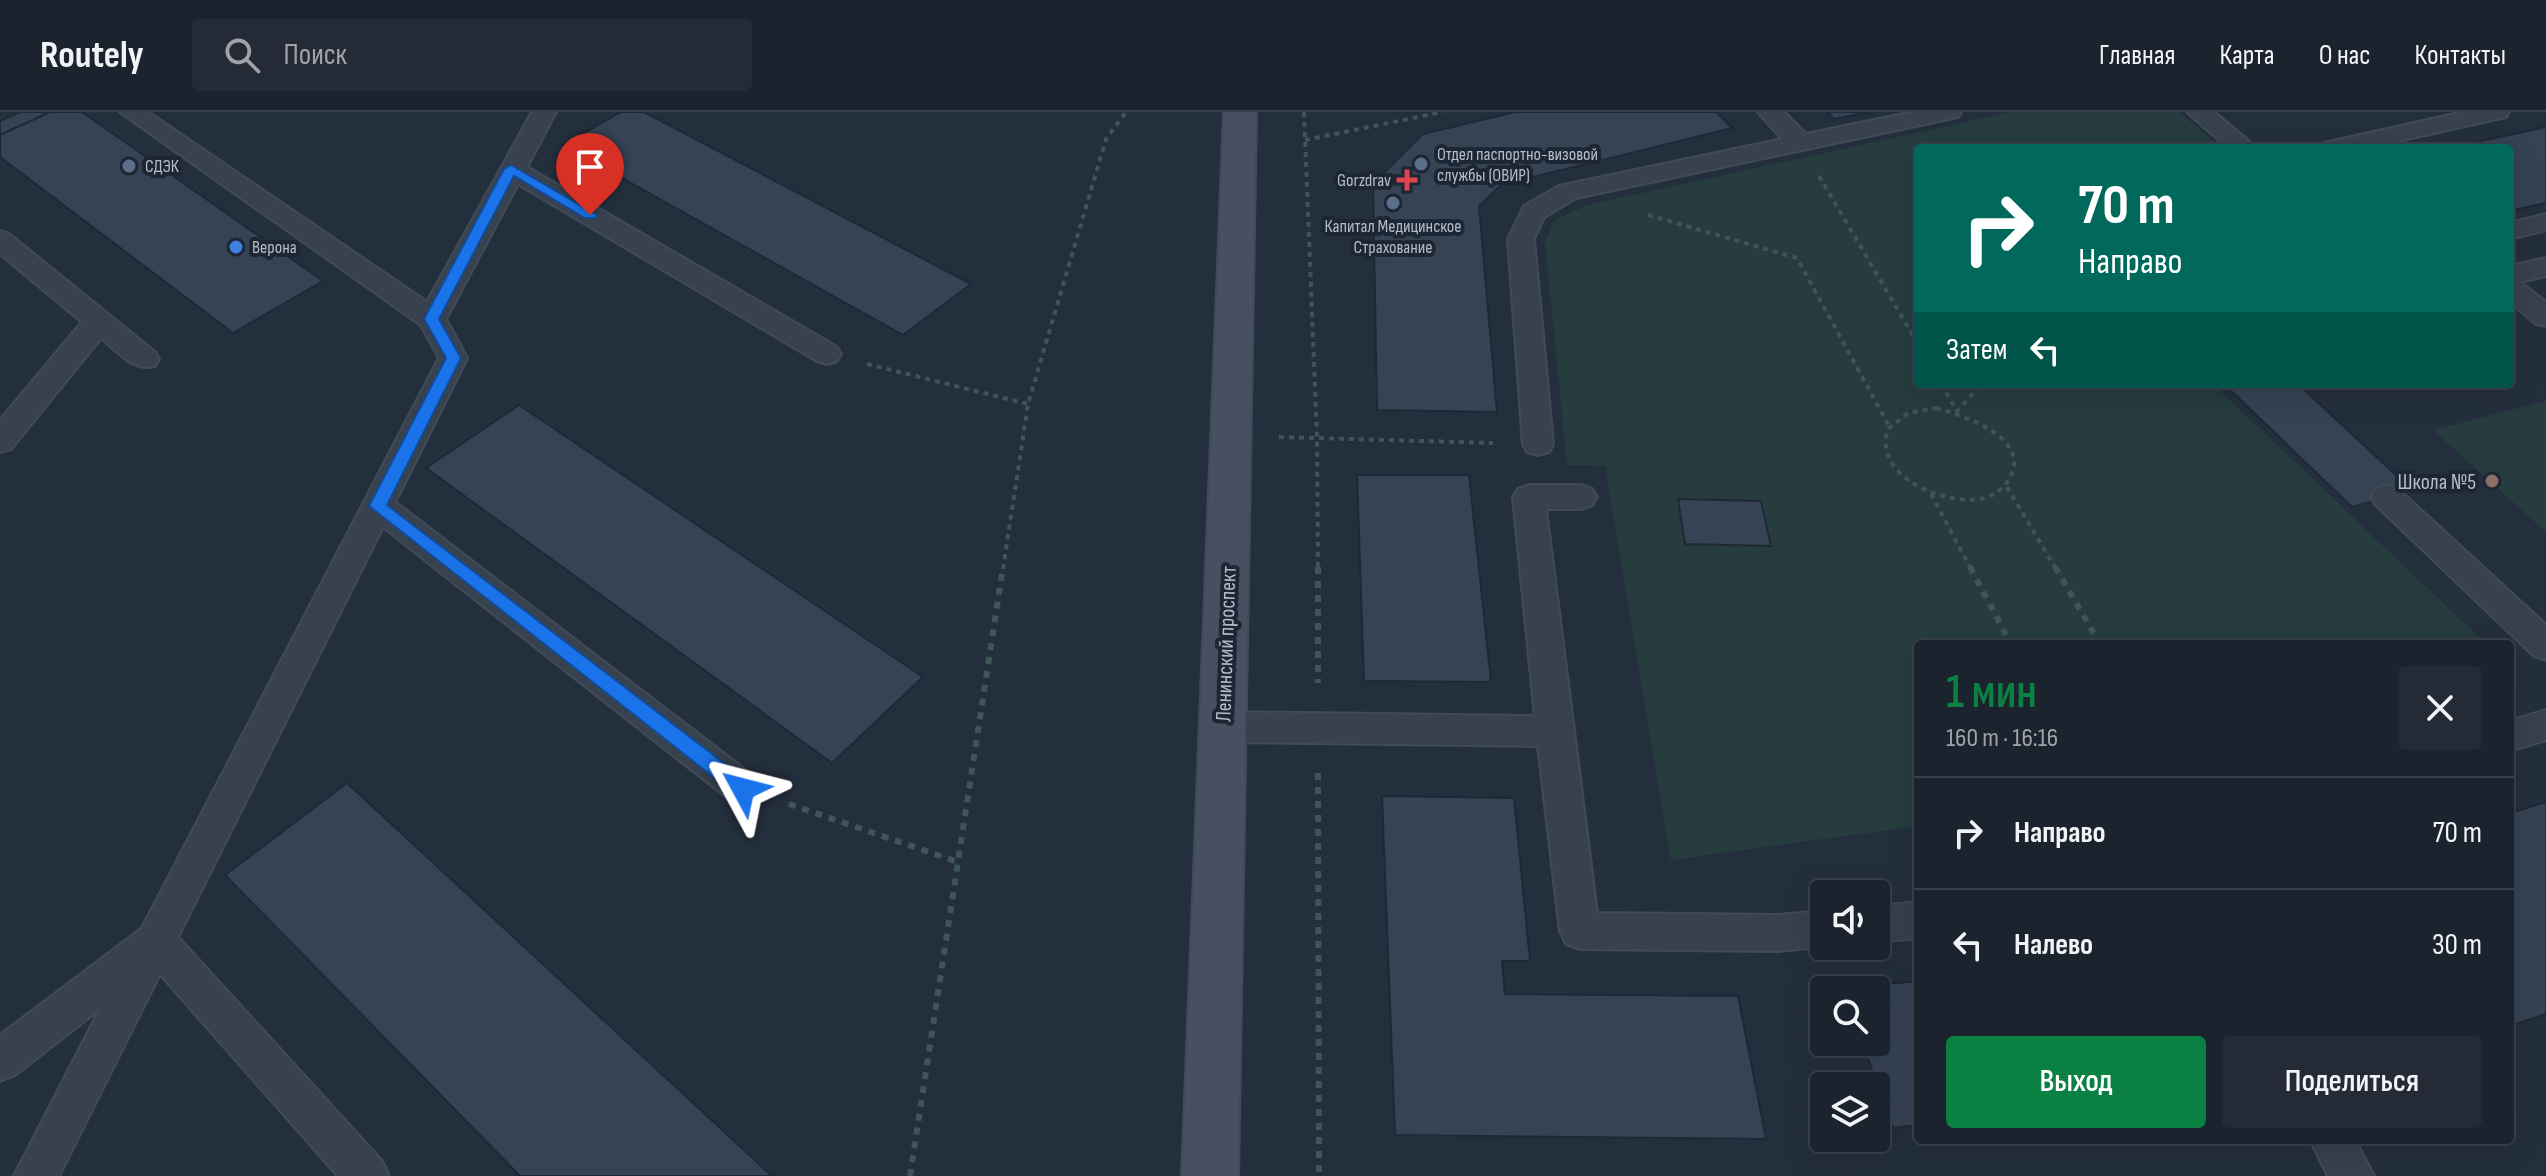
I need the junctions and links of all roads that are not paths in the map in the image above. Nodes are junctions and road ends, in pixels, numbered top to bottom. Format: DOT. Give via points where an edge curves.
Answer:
graph roads {
  1 [pos="132,112"];
  2 [pos="544,112"];
  3 [pos="1240,112"];
  4 [pos="1770,112"];
  5 [pos="1949,112"];
  6 [pos="2199,112"];
  7 [pos="2497,112"];
  8 [pos="1800,143"];
  9 [pos="2239,144"];
  10 [pos="2351,144"];
  11 [pos="511,169"];
  12 [pos="2546,222"];
  13 [pos="2514,230"];
  14 [pos="0,240"];
  15 [pos="2546,267"];
  16 [pos="2514,274"];
  17 [pos="2514,291"];
  18 [pos="2546,317"];
  19 [pos="432,319"];
  20 [pos="99,321"];
  21 [pos="827,354"];
  22 [pos="145,359"];
  23 [pos="0,441"];
  24 [pos="1538,444"];
  25 [pos="1581,497"];
  26 [pos="2387,497"];
  27 [pos="378,506"];
  28 [pos="2546,646"];
  29 [pos="2546,725"];
  30 [pos="1223,727"];
  31 [pos="1554,731"];
  32 [pos="2514,735"];
  33 [pos="743,789"];
  34 [pos="1914,920"];
  35 [pos="1890,923"];
  36 [pos="1810,930"];
  37 [pos="156,941"];
  38 [pos="0,1061"];
  39 [pos="2333,1144"];
  40 [pos="36,1176"];
  41 [pos="367,1176"];
  42 [pos="1210,1176"];
  43 [pos="2352,1176"];
  1 -- 19 [label="lane"];
  2 -- 11 [label="lane"];
  3 -- 30 [label="main road, Ленинский проспект"];
  4 -- 8 [label="lane"];
  5 -- 8 [label="lane"];
  6 -- 9 [label="lane"];
  7 -- 10 [label="lane"];
  8 -- 24 [label="lane" via="1568,192 1533,212 1521,239"];
  11 -- 19 [label="lane"];
  11 -- 21 [label="lane"];
  12 -- 13 [label="lane"];
  14 -- 20 [label="lane"];
  15 -- 16 [label="lane"];
  17 -- 18 [label="lane"];
  19 -- 27 [label="lane" via="453,358"];
  20 -- 22 [label="lane"];
  20 -- 23 [label="lane"];
  25 -- 31 [label="lane" via="1529,497"];
  26 -- 28 [label="lane"];
  27 -- 33 [label="lane"];
  27 -- 37 [label="lane"];
  29 -- 32 [label="lane"];
  30 -- 31 [label="lane"];
  30 -- 42 [label="main road, Ленинский проспект"];
  31 -- 36 [label="lane" via="1580,931"];
  34 -- 35 [label="lane"];
  37 -- 38 [label="lane"];
  37 -- 40 [label="lane"];
  37 -- 41 [label="lane"];
  39 -- 43 [label="lane"];
}
